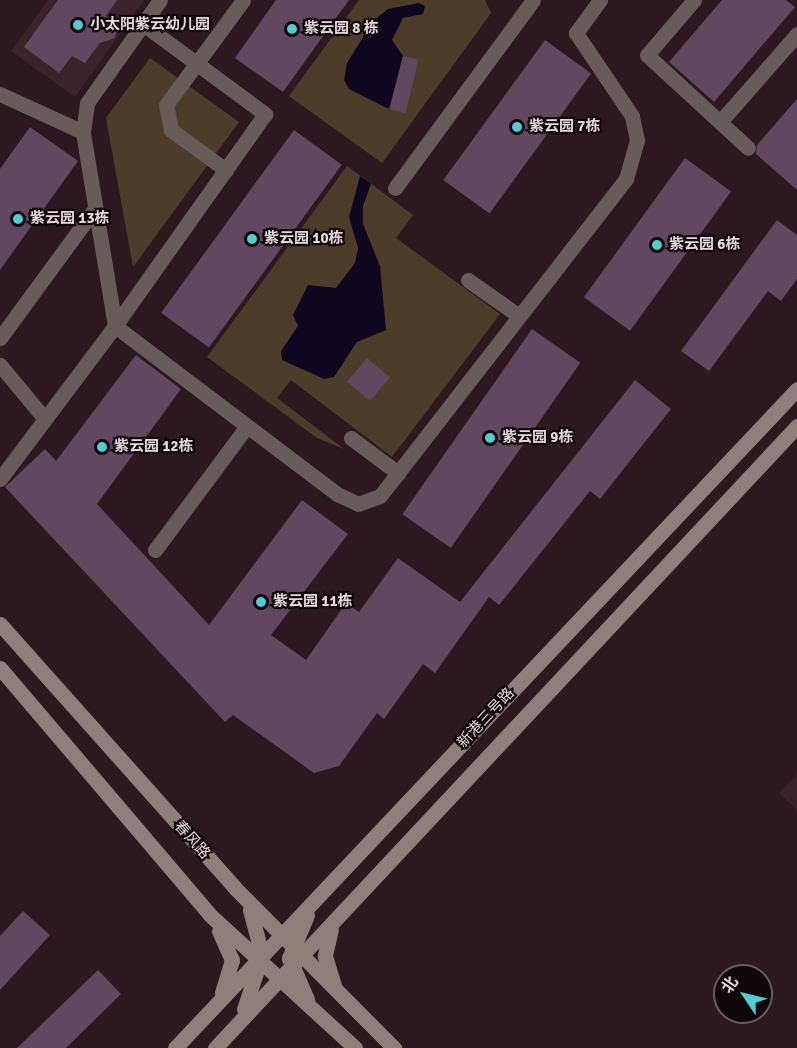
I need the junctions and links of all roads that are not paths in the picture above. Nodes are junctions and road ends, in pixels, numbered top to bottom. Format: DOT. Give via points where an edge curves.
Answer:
graph roads {
  1 [pos="160,0"];
  2 [pos="243,0"];
  3 [pos="533,0"];
  4 [pos="694,0"];
  5 [pos="591,3"];
  6 [pos="143,24"];
  7 [pos="797,34"];
  8 [pos="197,64"];
  9 [pos="0,94"];
  10 [pos="720,122"];
  11 [pos="83,132"];
  12 [pos="748,148"];
  13 [pos="226,170"];
  14 [pos="395,188"];
  15 [pos="95,208"];
  16 [pos="468,280"];
  17 [pos="519,316"];
  18 [pos="115,327"];
  19 [pos="0,338"];
  20 [pos="0,365"];
  21 [pos="797,389"];
  22 [pos="45,419"];
  23 [pos="247,426"];
  24 [pos="797,426"];
  25 [pos="351,438"];
  26 [pos="398,473"];
  27 [pos="0,479"];
  28 [pos="155,550"];
  29 [pos="0,624"];
  30 [pos="0,668"];
  31 [pos="234,888"];
  32 [pos="319,894"];
  33 [pos="210,915"];
  34 [pos="339,917"];
  35 [pos="280,936"];
  36 [pos="294,957"];
  37 [pos="260,961"];
  38 [pos="278,981"];
  39 [pos="342,999"];
  40 [pos="208,1013"];
  41 [pos="322,1018"];
  42 [pos="220,1043"];
  43 [pos="175,1048"];
  44 [pos="355,1048"];
  45 [pos="394,1048"];
  1 -- 6 [label="street"];
  2 -- 8 [label="street"];
  3 -- 14 [label="street"];
  4 -- 10 [label="street" via="648,55"];
  5 -- 17 [label="street" via="576,33 632,116 637,140 626,179"];
  6 -- 8 [label="street"];
  6 -- 11 [label="street" via="87,103"];
  7 -- 10 [label="street"];
  8 -- 13 [label="street" via="166,105 171,130"];
  8 -- 13 [label="street" via="265,114"];
  9 -- 11 [label="street"];
  10 -- 12 [label="street"];
  11 -- 15 [label="street"];
  13 -- 18 [label="street"];
  15 -- 18 [label="street"];
  15 -- 19 [label="street"];
  16 -- 17 [label="street"];
  17 -- 26 [label="street"];
  18 -- 22 [label="street"];
  18 -- 23 [label="street"];
  20 -- 22 [label="street"];
  21 -- 32 [label="main road, 新港三号路"];
  22 -- 27 [label="street"];
  23 -- 26 [label="street" via="337,494 358,504 380,496"];
  23 -- 28 [label="street"];
  24 -- 34 [label="main road, 新港三号路"];
  25 -- 26 [label="street"];
  29 -- 31 [label="main road, 春风路"];
  30 -- 33 [label="main road"];
  31 -- 35 [label="main road, 春风路"];
  31 -- 37 [label="main road" via="257,926"];
  32 -- 35 [label="main road, 新港三号路"];
  32 -- 36 [label="main road"];
  33 -- 37 [label="main road"];
  33 -- 40 [label="main road" via="232,960 229,978"];
  34 -- 36 [label="main road, 新港三号路"];
  34 -- 39 [label="main road" via="329,933 325,956 328,976"];
  35 -- 36 [label="main road, 春风路"];
  35 -- 37 [label="main road, 新港三号路"];
  36 -- 38 [label="main road, 新港三号路"];
  36 -- 39 [label="main road, 春风路"];
  36 -- 41 [label="main road"];
  37 -- 38 [label="main road"];
  37 -- 40 [label="main road, 新港三号路"];
  37 -- 42 [label="main road" via="248,1003"];
  38 -- 41 [label="main road"];
  38 -- 42 [label="main road, 新港三号路"];
  39 -- 45 [label="main road, 春风路"];
  40 -- 43 [label="main road, 新港三号路"];
  41 -- 44 [label="main road"];
}
